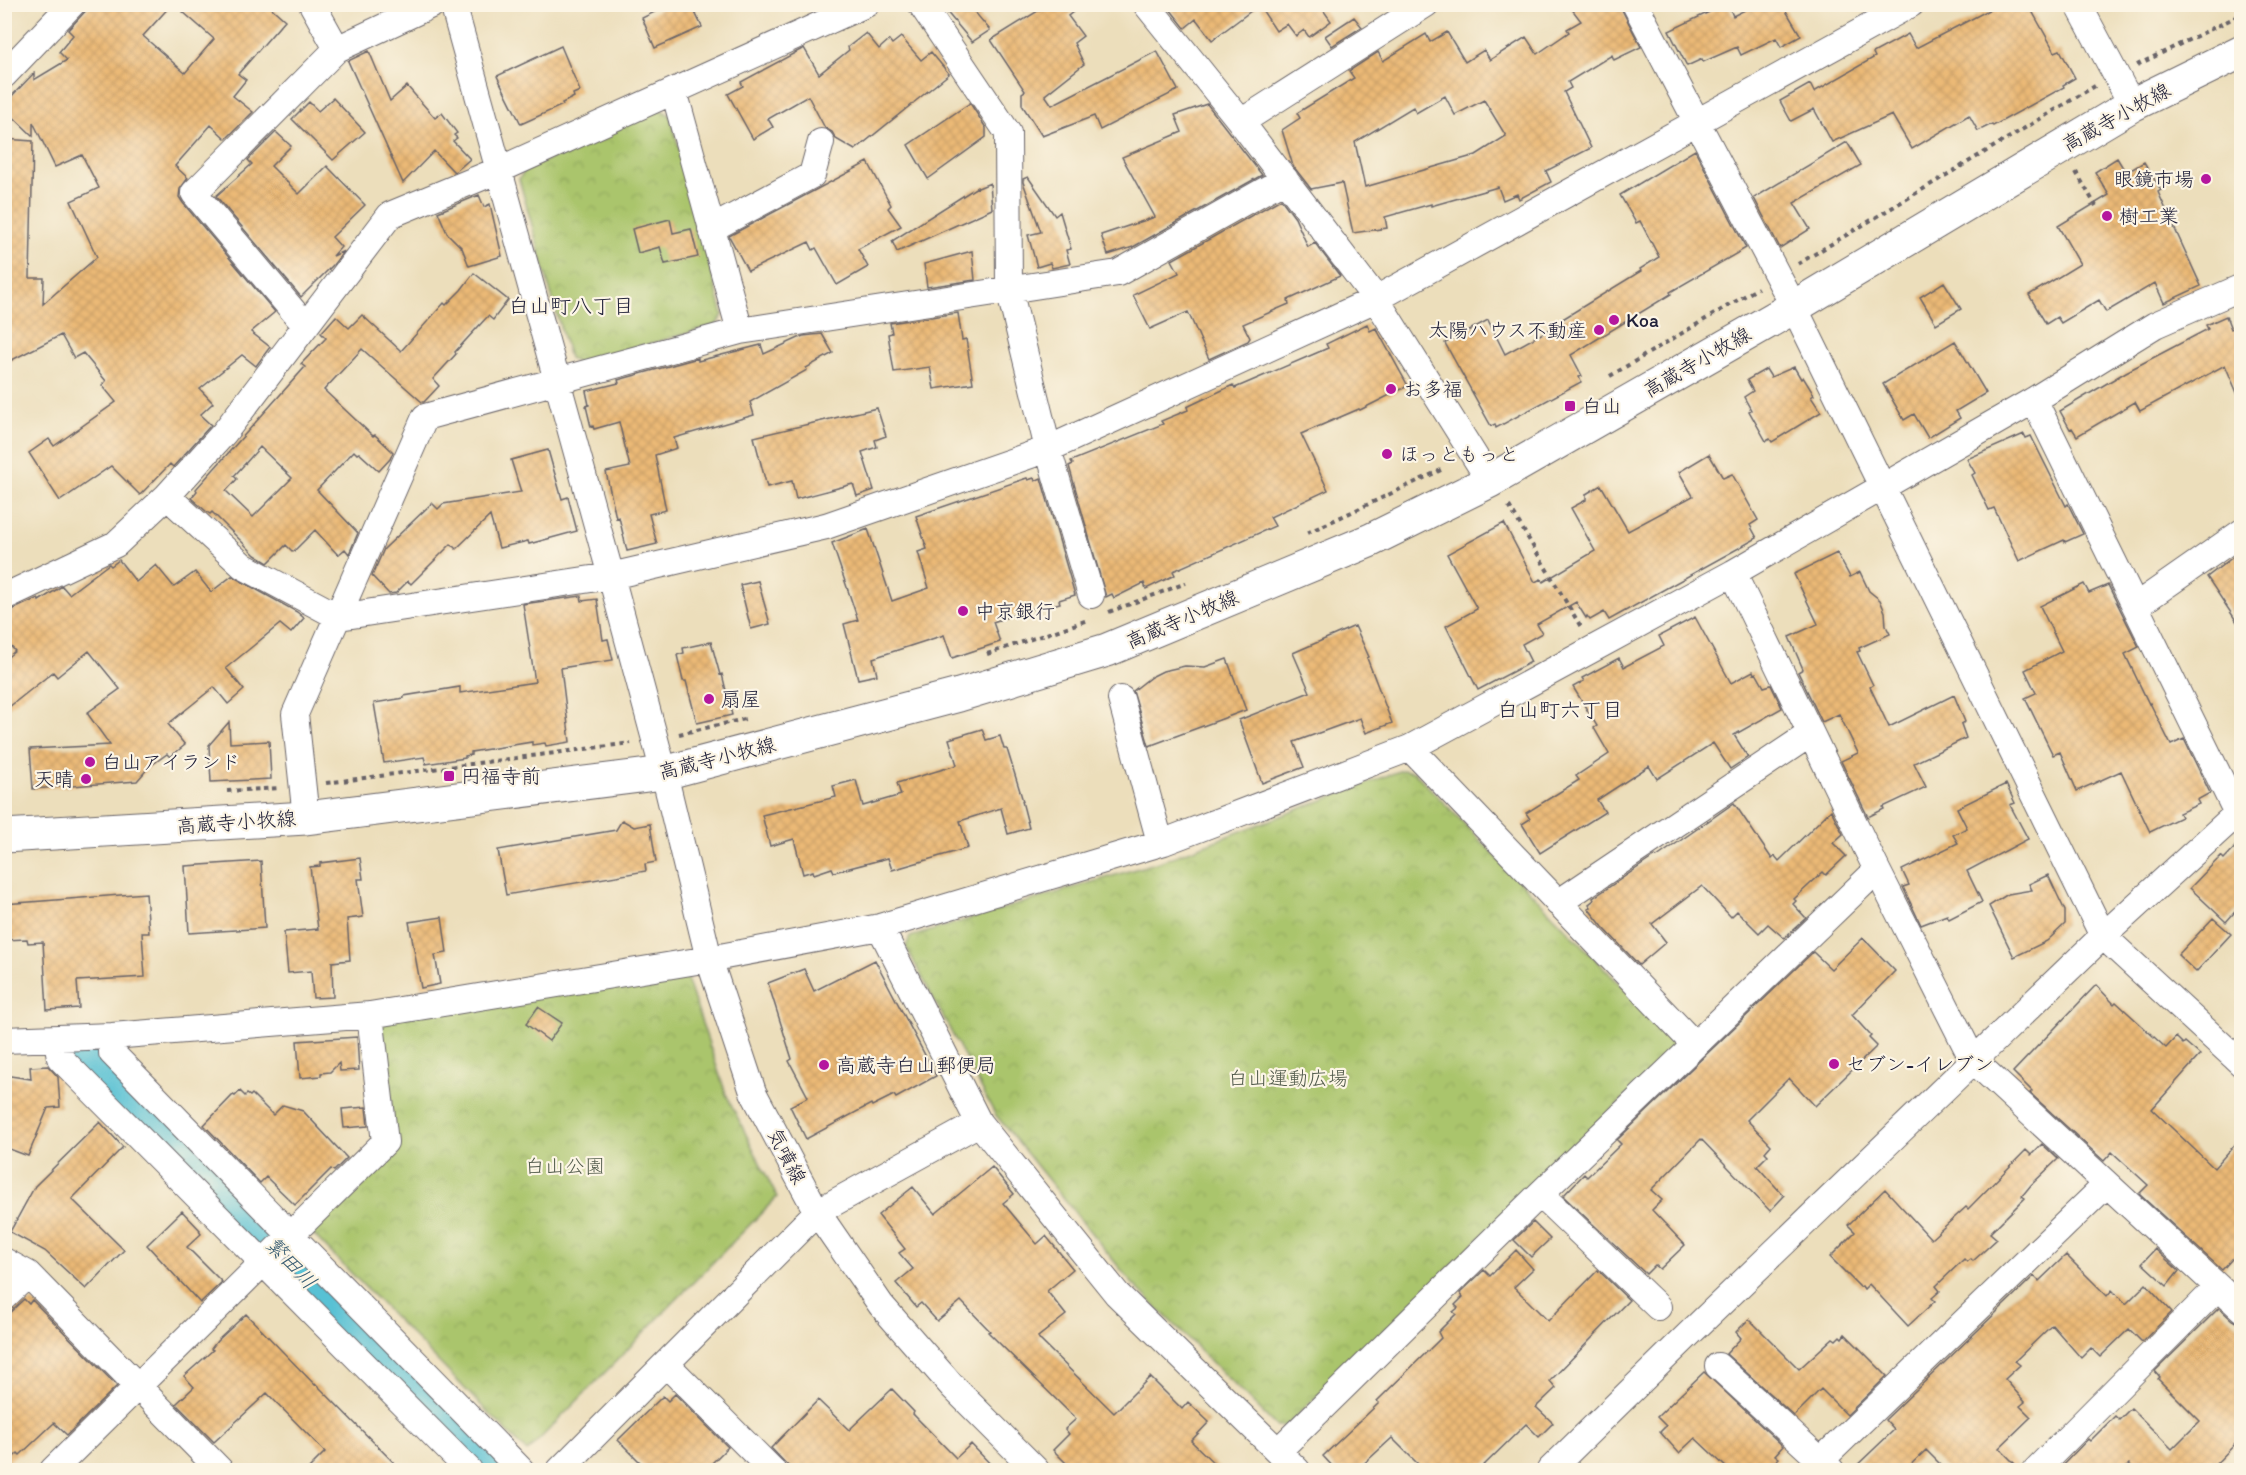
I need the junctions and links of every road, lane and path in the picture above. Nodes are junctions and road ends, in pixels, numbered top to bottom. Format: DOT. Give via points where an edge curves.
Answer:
graph roads {
  1 [pos="72,4"];
  2 [pos="312,4"];
  3 [pos="433,4"];
  4 [pos="453,4"];
  5 [pos="866,4"];
  6 [pos="921,4"];
  7 [pos="1146,4"];
  8 [pos="1426,4"];
  9 [pos="1635,4"];
  10 [pos="1911,4"];
  11 [pos="2078,4"];
  12 [pos="1393,13"];
  13 [pos="2241,14"];
  14 [pos="337,49"];
  15 [pos="2241,51"];
  16 [pos="4,75"];
  17 [pos="2116,75"];
  18 [pos="674,91"];
  19 [pos="2132,105"];
  20 [pos="1241,122"];
  21 [pos="1697,123"];
  22 [pos="821,142"];
  23 [pos="499,170"];
  24 [pos="2076,172"];
  25 [pos="1285,179"];
  26 [pos="2096,206"];
  27 [pos="711,229"];
  28 [pos="1778,276"];
  29 [pos="2241,287"];
  30 [pos="1009,289"];
  31 [pos="1376,299"];
  32 [pos="1794,307"];
  33 [pos="305,325"];
  34 [pos="740,331"];
  35 [pos="1603,380"];
  36 [pos="557,382"];
  37 [pos="2034,400"];
  38 [pos="1048,449"];
  39 [pos="1491,480"];
  40 [pos="1882,487"];
  41 [pos="167,496"];
  42 [pos="2241,532"];
  43 [pos="1301,535"];
  44 [pos="1733,573"];
  45 [pos="611,576"];
  46 [pos="1195,579"];
  47 [pos="4,597"];
  48 [pos="2136,606"];
  49 [pos="1099,608"];
  50 [pos="339,616"];
  51 [pos="1594,649"];
  52 [pos="986,654"];
  53 [pos="1120,699"];
  54 [pos="748,718"];
  55 [pos="1810,734"];
  56 [pos="654,739"];
  57 [pos="1410,748"];
  58 [pos="664,773"];
  59 [pos="302,786"];
  60 [pos="217,792"];
  61 [pos="2240,813"];
  62 [pos="306,818"];
  63 [pos="4,836"];
  64 [pos="1160,842"];
  65 [pos="1877,870"];
  66 [pos="1558,903"];
  67 [pos="880,927"];
  68 [pos="2103,936"];
  69 [pos="709,959"];
  70 [pos="370,1015"];
  71 [pos="112,1036"];
  72 [pos="57,1039"];
  73 [pos="4,1040"];
  74 [pos="1695,1045"];
  75 [pos="1973,1060"];
  76 [pos="2241,1064"];
  77 [pos="979,1123"];
  78 [pos="2107,1184"];
  79 [pos="1540,1194"];
  80 [pos="817,1212"];
  81 [pos="291,1235"];
  82 [pos="4,1261"];
  83 [pos="263,1262"];
  84 [pos="28,1274"];
  85 [pos="2218,1287"];
  86 [pos="4,1297"];
  87 [pos="1658,1307"];
  88 [pos="2241,1309"];
  89 [pos="666,1364"];
  90 [pos="1718,1366"];
  91 [pos="138,1387"];
  92 [pos="1278,1451"];
  93 [pos="1821,1467"];
  94 [pos="53,1470"];
  95 [pos="220,1470"];
  96 [pos="469,1470"];
  97 [pos="521,1470"];
  98 [pos="560,1470"];
  99 [pos="772,1470"];
  100 [pos="1036,1470"];
  101 [pos="1297,1470"];
  102 [pos="1550,1470"];
  103 [pos="2036,1470"];
  1 -- 16 [label="street"];
  2 -- 14 [label="street"];
  3 -- 14 [label="street"];
  4 -- 23 [label="street, 気噴線"];
  5 -- 18 [label="street"];
  6 -- 30 [label="street" via="1008,133"];
  7 -- 20 [label="street"];
  8 -- 12 [label="street"];
  9 -- 21 [label="street"];
  10 -- 21 [label="street"];
  11 -- 17 [label="street"];
  12 -- 20 [label="street"];
  13 -- 17 [label="path"];
  14 -- 33 [label="street" via="194,193"];
  15 -- 19 [label="main road, 高蔵寺小牧線"];
  17 -- 19 [label="street"];
  17 -- 28 [label="path"];
  18 -- 23 [label="street"];
  18 -- 27 [label="street"];
  19 -- 32 [label="main road, 高蔵寺小牧線"];
  20 -- 25 [label="street"];
  21 -- 28 [label="street"];
  21 -- 31 [label="street"];
  22 -- 27 [label="street" via="812,174"];
  23 -- 33 [label="street" via="390,215"];
  23 -- 36 [label="street, 気噴線"];
  24 -- 26 [label="path"];
  25 -- 30 [label="street" via="1118,273"];
  25 -- 31 [label="street"];
  27 -- 34 [label="street"];
  28 -- 32 [label="street"];
  28 -- 35 [label="path"];
  29 -- 37 [label="street" via="2155,325"];
  30 -- 34 [label="street"];
  30 -- 38 [label="street"];
  31 -- 38 [label="street"];
  31 -- 39 [label="street"];
  32 -- 39 [label="main road, 高蔵寺小牧線"];
  32 -- 40 [label="street"];
  33 -- 41 [label="street" via="224,433"];
  34 -- 36 [label="street"];
  36 -- 45 [label="street, 気噴線"];
  36 -- 50 [label="street" via="425,417"];
  37 -- 40 [label="street"];
  37 -- 48 [label="street"];
  38 -- 45 [label="street" via="826,526"];
  38 -- 49 [label="street"];
  39 -- 43 [label="path"];
  39 -- 51 [label="path"];
  39 -- 58 [label="main road, 高蔵寺小牧線" via="1371,540 1107,650 959,695"];
  40 -- 44 [label="street"];
  40 -- 68 [label="street"];
  41 -- 47 [label="street" via="116,544"];
  41 -- 50 [label="street" via="243,566"];
  42 -- 48 [label="street"];
  44 -- 51 [label="street"];
  44 -- 55 [label="street"];
  45 -- 50 [label="street"];
  45 -- 56 [label="street, 気噴線"];
  46 -- 49 [label="path"];
  48 -- 61 [label="street"];
  49 -- 52 [label="path"];
  50 -- 59 [label="street" via="295,714"];
  51 -- 57 [label="street"];
  53 -- 64 [label="street"];
  54 -- 56 [label="path"];
  55 -- 65 [label="street"];
  55 -- 66 [label="street"];
  56 -- 58 [label="street, 気噴線"];
  56 -- 59 [label="path"];
  57 -- 64 [label="street"];
  57 -- 66 [label="street"];
  58 -- 62 [label="main road, 高蔵寺小牧線"];
  58 -- 69 [label="street, 気噴線"];
  59 -- 60 [label="path"];
  59 -- 62 [label="street"];
  61 -- 68 [label="street"];
  62 -- 63 [label="main road, 高蔵寺小牧線"];
  64 -- 67 [label="street"];
  65 -- 74 [label="street"];
  65 -- 75 [label="street"];
  66 -- 74 [label="street"];
  67 -- 69 [label="street"];
  67 -- 77 [label="street"];
  68 -- 75 [label="street"];
  68 -- 76 [label="street"];
  69 -- 70 [label="street"];
  69 -- 80 [label="street, 気噴線" via="753,1092"];
  70 -- 71 [label="street"];
  70 -- 81 [label="street" via="385,1142"];
  71 -- 72 [label="street"];
  71 -- 81 [label="street" via="112,1053"];
  72 -- 73 [label="street"];
  72 -- 83 [label="street" via="60,1058"];
  74 -- 79 [label="street"];
  75 -- 78 [label="street"];
  75 -- 102 [label="street"];
  77 -- 80 [label="street"];
  77 -- 92 [label="street" via="1117,1294"];
  78 -- 85 [label="street"];
  78 -- 93 [label="street"];
  79 -- 87 [label="street"];
  79 -- 92 [label="street"];
  80 -- 89 [label="street"];
  80 -- 100 [label="street, 気噴線" via="881,1305 952,1386"];
  81 -- 83 [label="street"];
  81 -- 97 [label="street"];
  82 -- 84 [label="street"];
  83 -- 91 [label="street"];
  83 -- 96 [label="street"];
  84 -- 86 [label="street"];
  84 -- 91 [label="street"];
  85 -- 88 [label="street"];
  85 -- 103 [label="street"];
  89 -- 98 [label="street"];
  89 -- 99 [label="street"];
  90 -- 93 [label="street"];
  91 -- 94 [label="street"];
  91 -- 95 [label="street"];
  92 -- 101 [label="street"];
}
